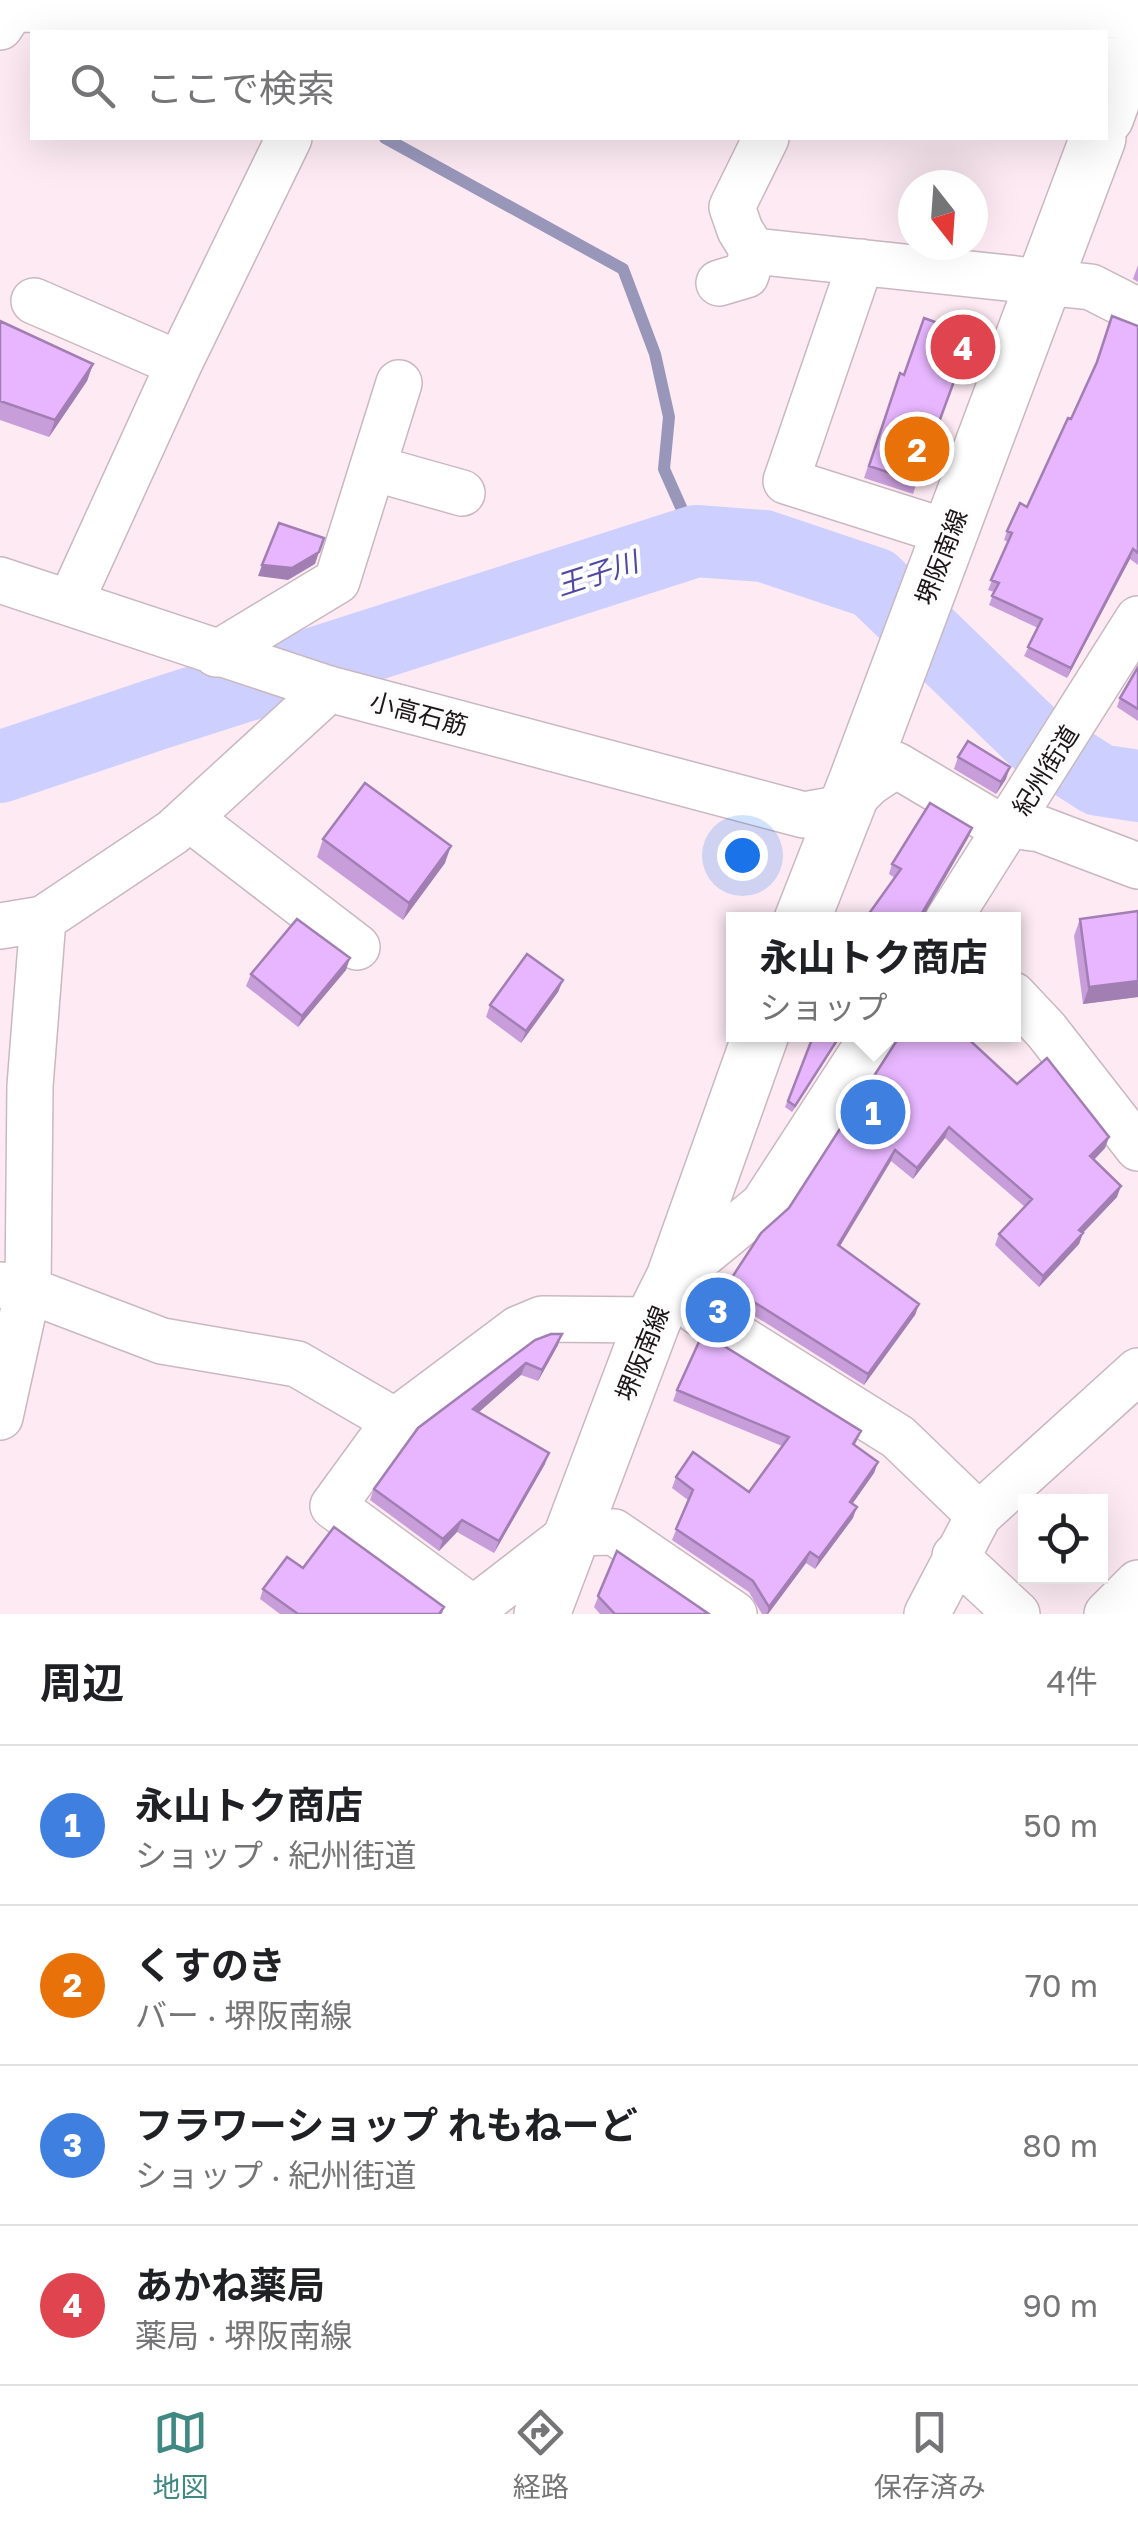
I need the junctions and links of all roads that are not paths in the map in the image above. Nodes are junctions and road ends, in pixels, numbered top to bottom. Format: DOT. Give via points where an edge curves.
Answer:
graph roads {
  1 [pos="908,0"];
  2 [pos="209,6"];
  3 [pos="996,8"];
  4 [pos="1138,10"];
  5 [pos="6,18"];
  6 [pos="308,24"];
  7 [pos="642,26"];
  8 [pos="1138,26"];
  9 [pos="1108,110"];
  10 [pos="288,140"];
  11 [pos="765,140"];
  12 [pos="1097,140"];
  13 [pos="753,250"];
  14 [pos="861,262"];
  15 [pos="1046,282"];
  16 [pos="719,283"];
  17 [pos="34,300"];
  18 [pos="1138,310"];
  19 [pos="179,364"];
  20 [pos="400,383"];
  21 [pos="373,468"];
  22 [pos="462,493"];
  23 [pos="941,555"];
  24 [pos="0,580"];
  25 [pos="70,604"];
  26 [pos="1138,619"];
  27 [pos="216,654"];
  28 [pos="329,689"];
  29 [pos="1021,807"];
  30 [pos="844,808"];
  31 [pos="189,818"];
  32 [pos="1138,866"];
  33 [pos="805,912"];
  34 [pos="953,912"];
  35 [pos="22,922"];
  36 [pos="358,947"];
  37 [pos="1021,1004"];
  38 [pos="758,1042"];
  39 [pos="869,1042"];
  40 [pos="1138,1148"];
  41 [pos="14,1287"];
  42 [pos="675,1303"];
  43 [pos="1138,1371"];
  44 [pos="0,1417"];
  45 [pos="395,1421"];
  46 [pos="979,1515"];
  47 [pos="572,1534"];
  48 [pos="955,1556"];
  49 [pos="1138,1583"];
  50 [pos="470,1611"];
  51 [pos="542,1614"];
  52 [pos="734,1614"];
  53 [pos="927,1614"];
  54 [pos="1018,1614"];
  55 [pos="1107,1614"];
  1 -- 3 [label="main road"];
  2 -- 5 [label="street"];
  2 -- 6 [label="main road"];
  3 -- 4 [label="main road"];
  3 -- 7 [label="main road"];
  6 -- 7 [label="main road"];
  8 -- 9 [label="main road"];
  10 -- 19 [label="street"];
  11 -- 13 [label="street" via="732,207"];
  12 -- 15 [label="main road, 堺阪南線"];
  13 -- 14 [label="street"];
  13 -- 16 [label="street" via="746,274"];
  14 -- 15 [label="street"];
  14 -- 23 [label="street" via="786,481"];
  15 -- 18 [label="street" via="1092,287"];
  15 -- 23 [label="main road, 堺阪南線"];
  17 -- 19 [label="street"];
  19 -- 25 [label="street"];
  20 -- 21 [label="street"];
  21 -- 22 [label="street"];
  21 -- 27 [label="street" via="337,581"];
  23 -- 30 [label="main road, 堺阪南線"];
  24 -- 25 [label="street, 小高石筋"];
  25 -- 27 [label="street, 小高石筋"];
  26 -- 29 [label="street, 紀州街道"];
  27 -- 28 [label="street, 小高石筋"];
  28 -- 30 [label="street, 小高石筋" via="804,815"];
  28 -- 31 [label="street"];
  29 -- 30 [label="street" via="994,823 896,765"];
  29 -- 32 [label="street" via="1040,829"];
  29 -- 34 [label="street, 紀州街道"];
  30 -- 33 [label="main road, 堺阪南線"];
  31 -- 35 [label="street"];
  31 -- 36 [label="street"];
  35 -- 41 [label="street" via="30,1086"];
  37 -- 40 [label="street"];
  38 -- 42 [label="main road, 堺阪南線"];
  39 -- 42 [label="street" via="763,1206"];
  41 -- 44 [label="street"];
  41 -- 45 [label="street" via="162,1341 297,1364"];
  42 -- 45 [label="street" via="542,1319 518,1329"];
  42 -- 46 [label="street" via="898,1437"];
  42 -- 47 [label="main road, 堺阪南線"];
  43 -- 46 [label="street"];
  45 -- 50 [label="street" via="333,1506"];
  46 -- 48 [label="street"];
  47 -- 50 [label="street"];
  47 -- 51 [label="main road, 堺阪南線"];
  47 -- 52 [label="street" via="614,1532"];
  48 -- 53 [label="street"];
  48 -- 54 [label="street"];
  49 -- 55 [label="street"];
}
